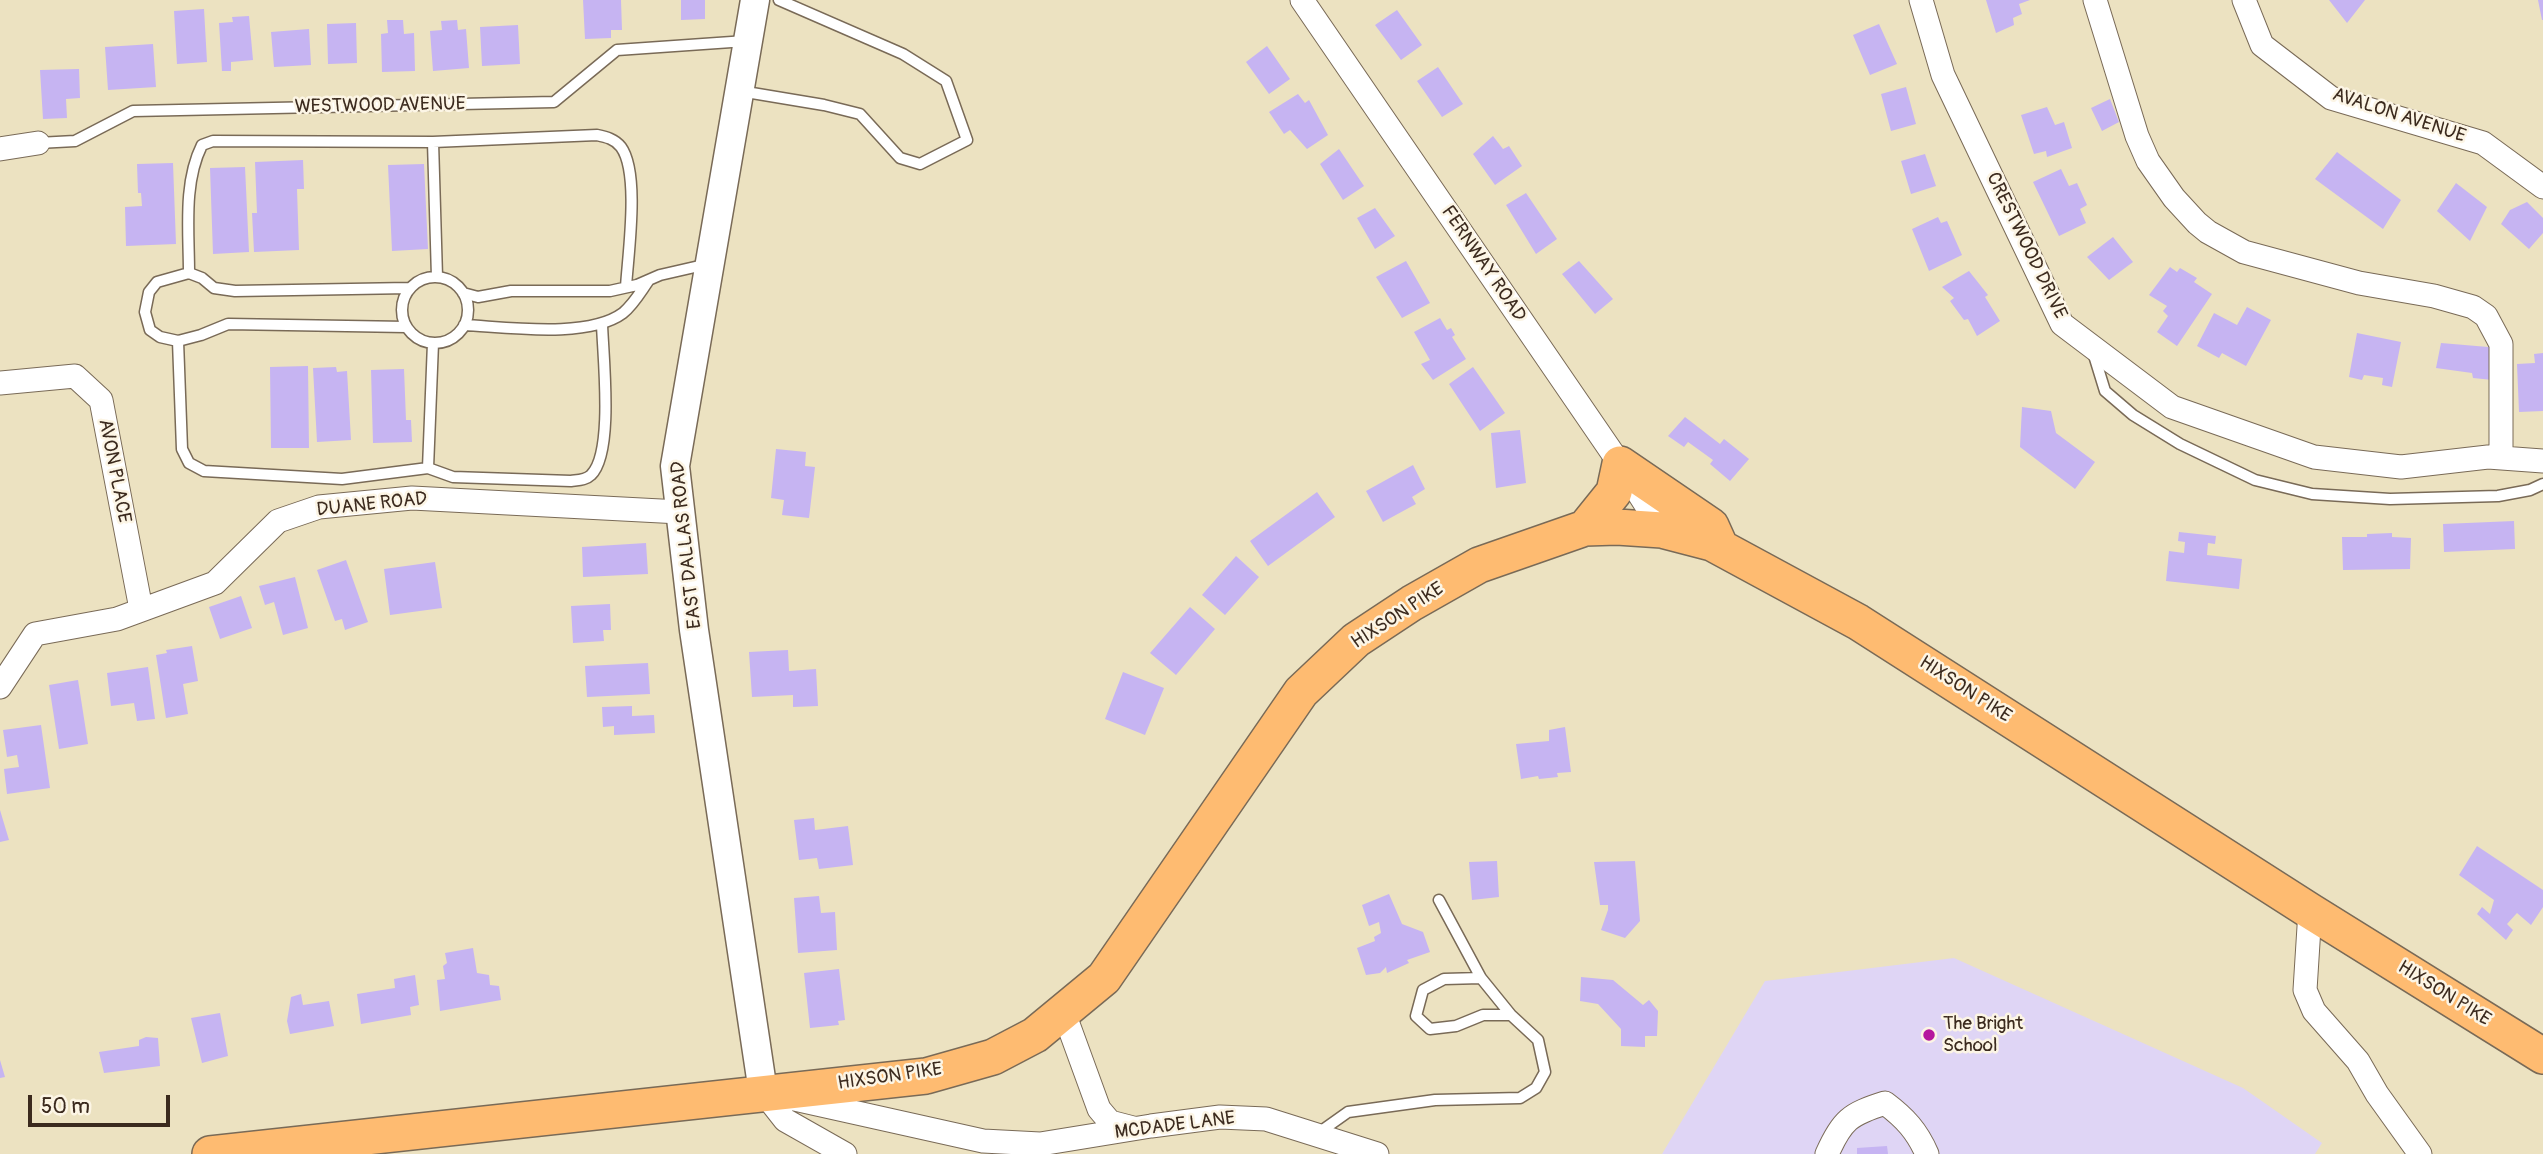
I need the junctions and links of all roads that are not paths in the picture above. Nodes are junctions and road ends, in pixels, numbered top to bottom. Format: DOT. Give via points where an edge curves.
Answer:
graph roads {
  1 [pos="755,0"];
  2 [pos="779,0"];
  3 [pos="1302,0"];
  4 [pos="1921,0"];
  5 [pos="2095,0"];
  6 [pos="2244,0"];
  7 [pos="748,41"];
  8 [pos="740,91"];
  9 [pos="433,142"];
  10 [pos="38,143"];
  11 [pos="0,149"];
  12 [pos="2543,187"];
  13 [pos="710,264"];
  14 [pos="188,273"];
  15 [pos="437,277"];
  16 [pos="649,279"];
  17 [pos="626,287"];
  18 [pos="410,288"];
  19 [pos="463,293"];
  20 [pos="602,324"];
  21 [pos="464,326"];
  22 [pos="406,327"];
  23 [pos="178,341"];
  24 [pos="433,343"];
  25 [pos="2091,346"];
  26 [pos="0,383"];
  27 [pos="2501,458"];
  28 [pos="2543,461"];
  29 [pos="1620,464"];
  30 [pos="428,468"];
  31 [pos="2543,484"];
  32 [pos="680,512"];
  33 [pos="1585,528"];
  34 [pos="1662,530"];
  35 [pos="1720,547"];
  36 [pos="141,609"];
  37 [pos="0,687"];
  38 [pos="1438,900"];
  39 [pos="2310,911"];
  40 [pos="1481,978"];
  41 [pos="1064,1013"];
  42 [pos="1511,1015"];
  43 [pos="2543,1056"];
  44 [pos="763,1092"];
  45 [pos="1136,1129"];
  46 [pos="1317,1133"];
  47 [pos="312,1149"];
  48 [pos="210,1154"];
  49 [pos="845,1154"];
  50 [pos="1377,1154"];
  51 [pos="1827,1154"];
  52 [pos="1927,1154"];
  53 [pos="2420,1154"];
  1 -- 7 [label="street, EAST DALLAS ROAD"];
  2 -- 8 [label="lane" via="903,54 946,81 967,140 920,164 900,158 860,114"];
  3 -- 29 [label="street, FERNWAY ROAD"];
  4 -- 25 [label="street, CRESTWOOD DRIVE" via="1943,75 2062,324"];
  5 -- 27 [label="street" via="2148,161 2174,198 2203,227 2245,252 2358,283 2434,296 2473,307 2486,316 2501,344"];
  6 -- 12 [label="street, AVALON AVENUE" via="2262,44 2332,98 2483,143"];
  7 -- 8 [label="street, EAST DALLAS ROAD"];
  7 -- 10 [label="lane, WESTWOOD AVENUE" via="617,50 554,102 133,111 75,141"];
  8 -- 13 [label="street, EAST DALLAS ROAD"];
  9 -- 14 [label="lane" via="213,141 202,145 190,186"];
  9 -- 15 [label="lane"];
  9 -- 17 [label="lane" via="597,135 620,146 632,182"];
  10 -- 11 [label="street, WESTWOOD AVENUE"];
  13 -- 16 [label="lane"];
  13 -- 32 [label="street, EAST DALLAS ROAD" via="675,466"];
  14 -- 18 [label="lane" via="214,288 235,291"];
  14 -- 23 [label="lane" via="157,282 149,292 145,312 150,330"];
  15 -- 18 [label="lane" via="427,277"];
  15 -- 19 [label="lane" via="452,282"];
  16 -- 17 [label="lane"];
  16 -- 20 [label="lane" via="622,314"];
  17 -- 19 [label="lane" via="511,291 478,297"];
  18 -- 22 [label="lane" via="403,300"];
  19 -- 21 [label="lane"];
  20 -- 21 [label="lane" via="579,329"];
  20 -- 30 [label="lane" via="605,438 602,459 593,474 571,481 453,477"];
  21 -- 24 [label="lane" via="456,335"];
  22 -- 23 [label="lane" via="228,324"];
  22 -- 24 [label="lane"];
  23 -- 30 [label="lane" via="182,449 189,463 204,471 342,479"];
  24 -- 30 [label="lane"];
  25 -- 27 [label="street, CRESTWOOD DRIVE" via="2172,407 2314,457 2401,467"];
  25 -- 31 [label="lane" via="2105,391 2133,415 2255,480 2312,494 2390,499 2498,496"];
  26 -- 36 [label="street, AVON PLACE" via="75,376 100,400"];
  27 -- 28 [label="street, CRESTWOOD DRIVE"];
  29 -- 33 [label="main road" via="1614,492"];
  29 -- 34 [label="street, FERNWAY ROAD"];
  29 -- 35 [label="main road" via="1711,526"];
  32 -- 36 [label="street, DUANE ROAD" via="412,498 319,508 278,521 215,583"];
  32 -- 44 [label="street, EAST DALLAS ROAD"];
  33 -- 34 [label="main road, HIXSON PIKE"];
  33 -- 41 [label="main road, HIXSON PIKE" via="1479,565 1356,640 1301,692 1104,978"];
  34 -- 35 [label="main road, HIXSON PIKE"];
  35 -- 39 [label="main road, HIXSON PIKE" via="1858,622"];
  36 -- 37 [label="street, DUANE ROAD" via="117,619 35,634"];
  38 -- 40 [label="lane"];
  39 -- 43 [label="main road, HIXSON PIKE"];
  39 -- 53 [label="street" via="2305,990 2314,1011 2358,1060"];
  40 -- 42 [label="lane"];
  40 -- 42 [label="lane" via="1444,979 1423,990 1416,1016 1430,1029 1456,1026 1483,1015"];
  41 -- 44 [label="main road, HIXSON PIKE" via="993,1057 926,1076"];
  41 -- 45 [label="street" via="1099,1109 1110,1122"];
  42 -- 46 [label="lane" via="1538,1040 1545,1072 1536,1088 1520,1098 1435,1100 1348,1112"];
  44 -- 45 [label="street, MCDADE LANE" via="983,1141 1040,1144"];
  44 -- 47 [label="main road, HIXSON PIKE"];
  44 -- 49 [label="street" via="785,1120"];
  45 -- 46 [label="street, MCDADE LANE" via="1220,1117 1266,1119"];
  46 -- 50 [label="street, MCDADE LANE"];
  47 -- 48 [label="main road, HIXSON PIKE"];
  51 -- 52 [label="street" via="1835,1135 1855,1113 1885,1103 1918,1134"];
}
